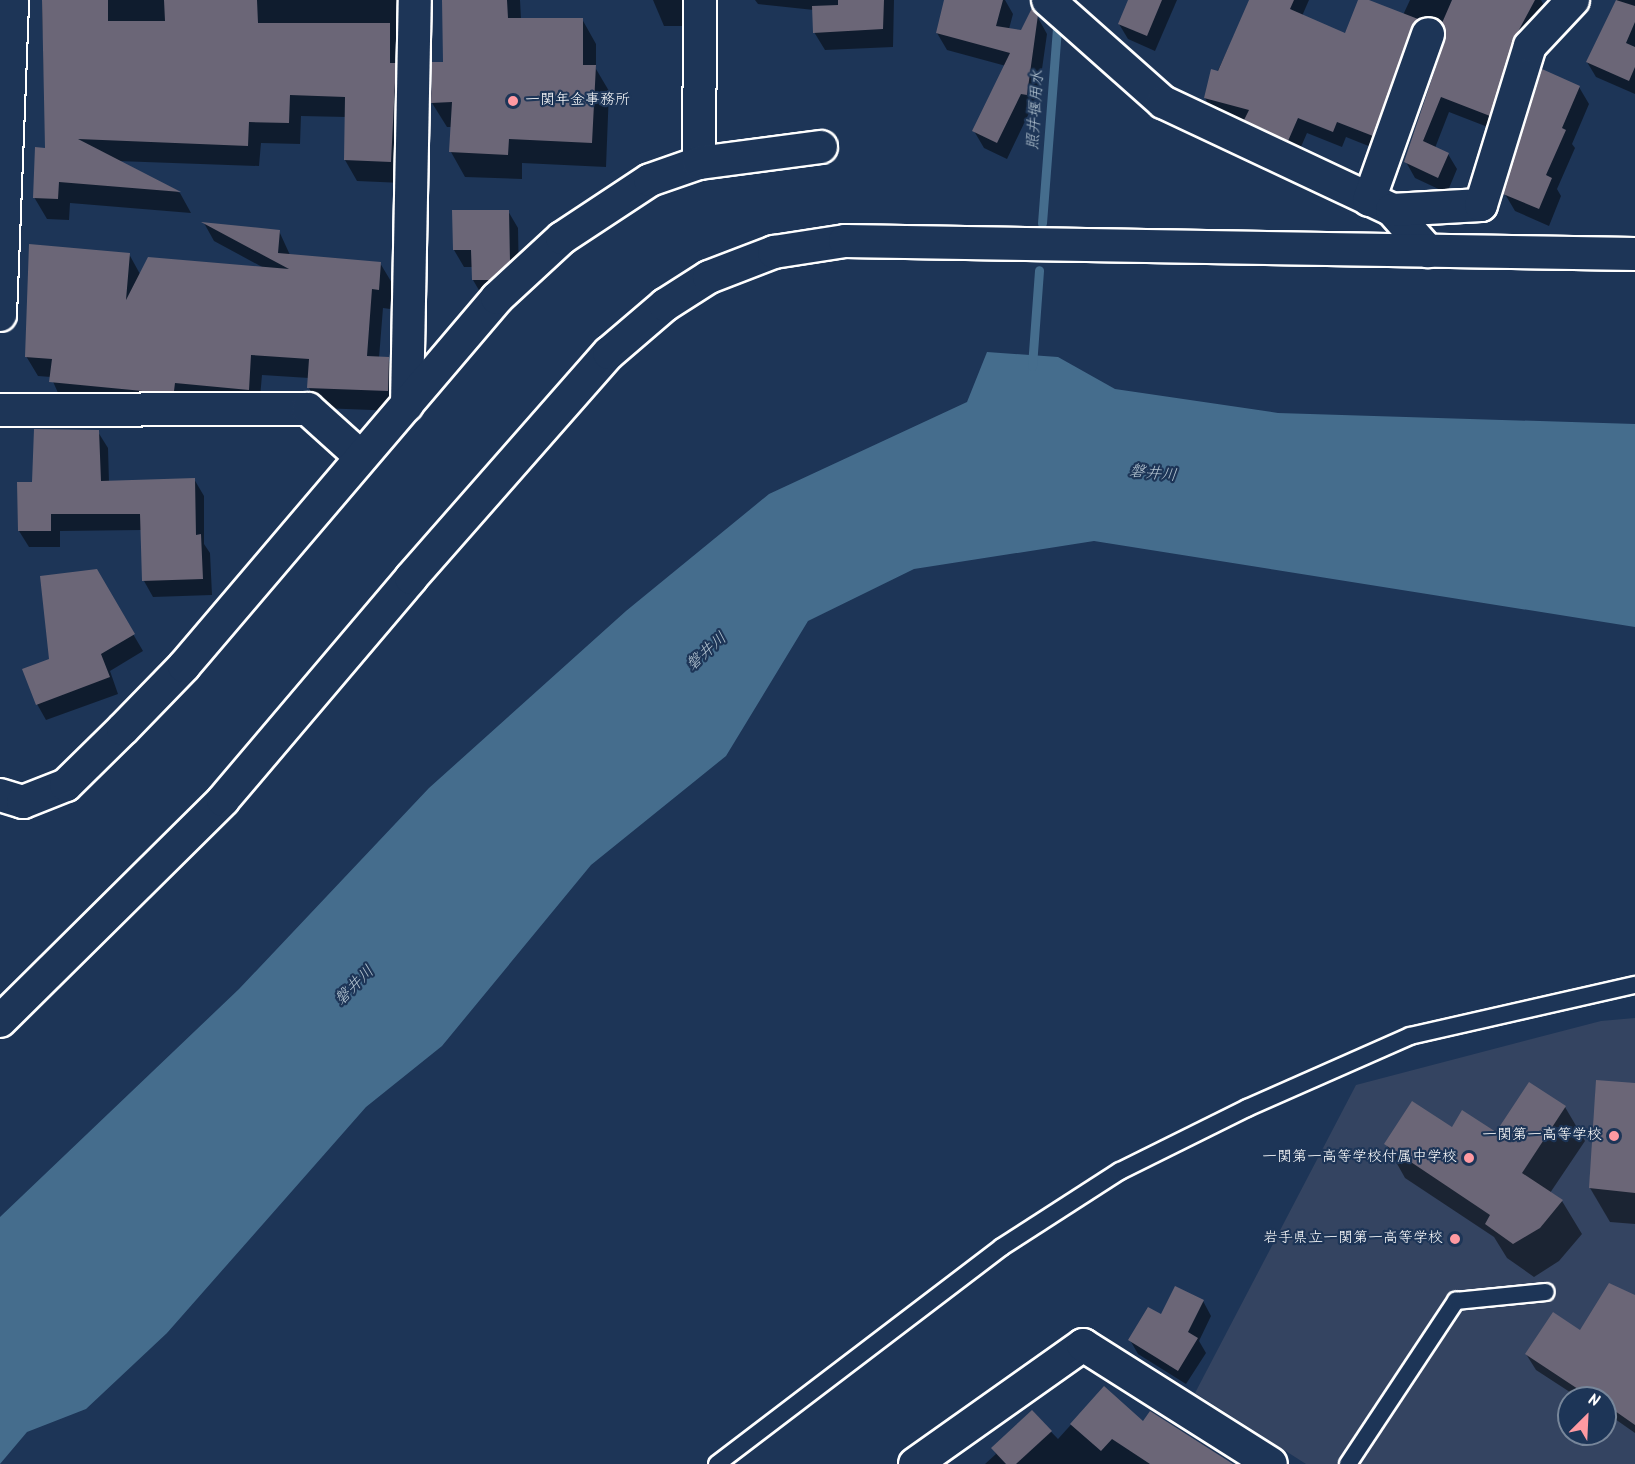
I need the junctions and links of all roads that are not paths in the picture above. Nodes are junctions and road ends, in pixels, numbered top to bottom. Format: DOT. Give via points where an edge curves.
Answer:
graph roads {
  1 [pos="12,0"];
  2 [pos="415,0"];
  3 [pos="700,0"];
  4 [pos="1048,0"];
  5 [pos="1573,0"];
  6 [pos="1428,34"];
  7 [pos="3,143"];
  8 [pos="821,147"];
  9 [pos="699,163"];
  10 [pos="1381,205"];
  11 [pos="1428,251"];
  12 [pos="1635,254"];
  13 [pos="0,315"];
  14 [pos="407,405"];
  15 [pos="0,410"];
  16 [pos="360,456"];
  17 [pos="0,795"];
  18 [pos="1635,985"];
  19 [pos="0,1021"];
  20 [pos="1546,1292"];
  21 [pos="717,1464"];
  22 [pos="915,1464"];
  23 [pos="1271,1464"];
  24 [pos="1348,1464"];
  1 -- 7 [label="street"];
  2 -- 14 [label="street"];
  3 -- 9 [label="street"];
  4 -- 10 [label="street" via="1163,102"];
  5 -- 10 [label="street" via="1530,46 1481,205"];
  6 -- 10 [label="street"];
  7 -- 13 [label="street"];
  8 -- 9 [label="street"];
  9 -- 14 [label="street" via="650,180 562,238 497,298"];
  10 -- 11 [label="street"];
  11 -- 12 [label="street"];
  11 -- 19 [label="street" via="845,241 774,252 709,277 665,305 609,353 223,800"];
  14 -- 16 [label="street"];
  15 -- 16 [label="street" via="308,410"];
  16 -- 17 [label="street" via="184,666 66,784 23,802"];
  18 -- 21 [label="lane" via="1410,1036 1248,1108 1120,1171 1002,1247"];
  20 -- 24 [label="lane" via="1456,1301"];
  22 -- 23 [label="street" via="1083,1346"];
}
